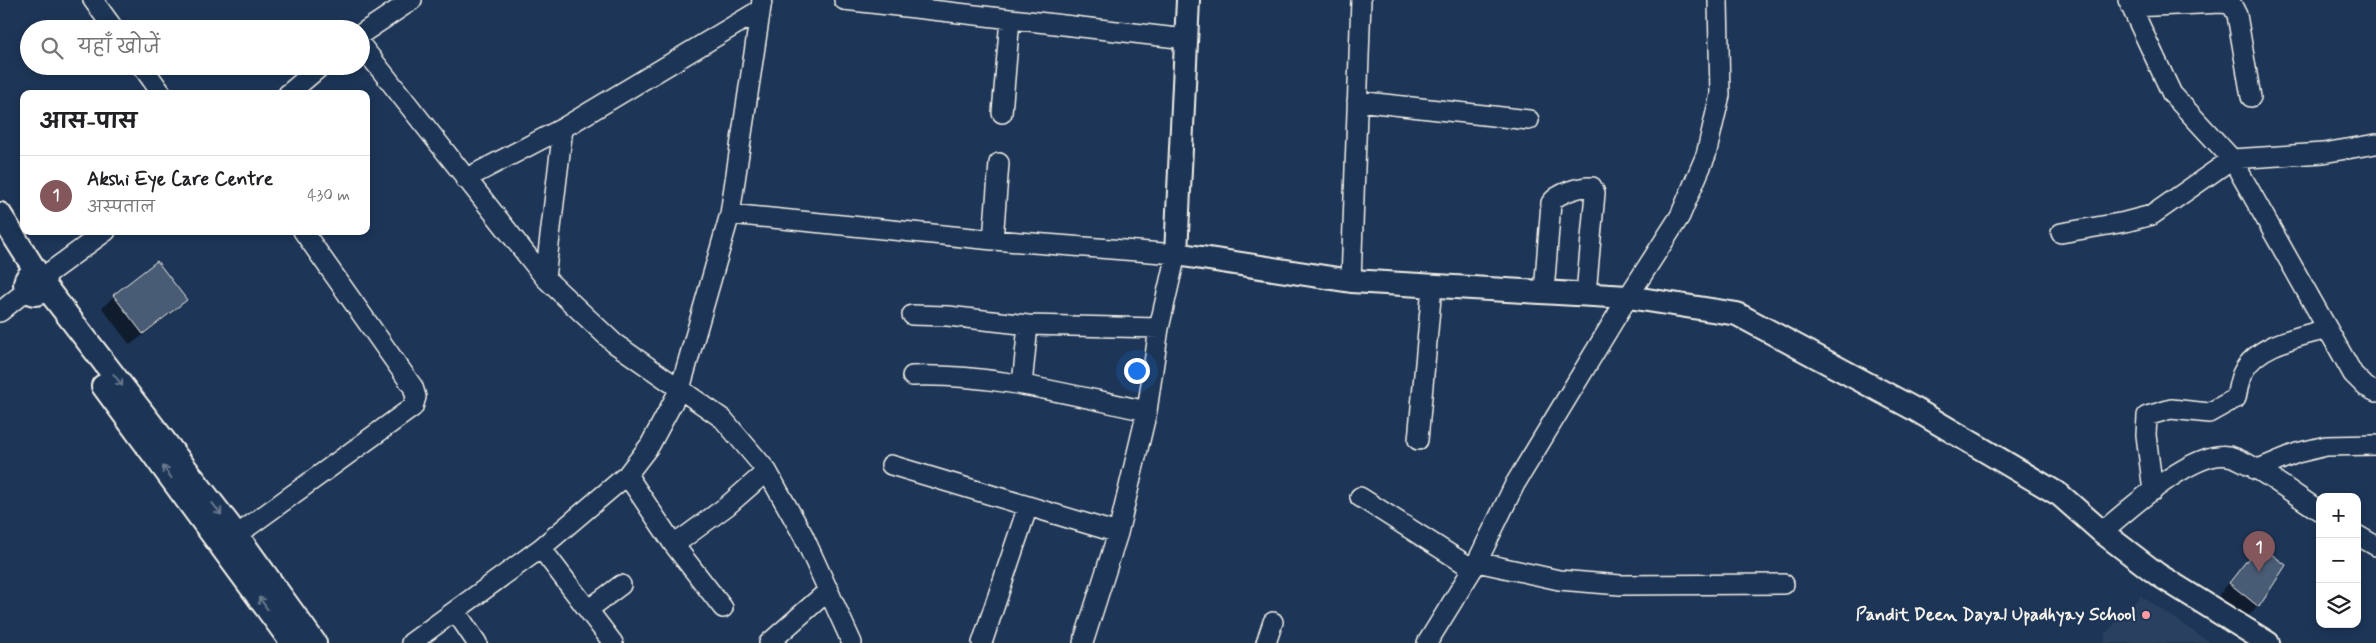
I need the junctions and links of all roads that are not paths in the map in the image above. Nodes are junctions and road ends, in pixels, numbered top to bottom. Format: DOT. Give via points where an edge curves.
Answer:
graph roads {
  1 [pos="93,0"];
  2 [pos="412,0"];
  3 [pos="844,0"];
  4 [pos="1188,0"];
  5 [pos="1361,0"];
  6 [pos="1718,0"];
  7 [pos="2129,4"];
  8 [pos="761,5"];
  9 [pos="1010,19"];
  10 [pos="107,20"];
  11 [pos="370,28"];
  12 [pos="1186,40"];
  13 [pos="370,57"];
  14 [pos="148,75"];
  15 [pos="310,75"];
  16 [pos="159,90"];
  17 [pos="293,90"];
  18 [pos="2251,97"];
  19 [pos="1357,101"];
  20 [pos="1002,113"];
  21 [pos="1529,120"];
  22 [pos="563,128"];
  23 [pos="2376,144"];
  24 [pos="2232,159"];
  25 [pos="999,163"];
  26 [pos="465,179"];
  27 [pos="0,214"];
  28 [pos="730,214"];
  29 [pos="2061,232"];
  30 [pos="101,235"];
  31 [pos="306,235"];
  32 [pos="993,240"];
  33 [pos="0,241"];
  34 [pos="1176,254"];
  35 [pos="545,278"];
  36 [pos="1351,281"];
  37 [pos="35,283"];
  38 [pos="1432,287"];
  39 [pos="1544,292"];
  40 [pos="1586,294"];
  41 [pos="1628,297"];
  42 [pos="0,312"];
  43 [pos="912,315"];
  44 [pos="1028,325"];
  45 [pos="1159,328"];
  46 [pos="2327,329"];
  47 [pos="912,376"];
  48 [pos="1022,385"];
  49 [pos="680,389"];
  50 [pos="2376,392"];
  51 [pos="1147,411"];
  52 [pos="1418,440"];
  53 [pos="2376,445"];
  54 [pos="890,465"];
  55 [pos="2256,470"];
  56 [pos="767,471"];
  57 [pos="627,475"];
  58 [pos="2153,491"];
  59 [pos="1360,497"];
  60 [pos="1028,506"];
  61 [pos="2316,508"];
  62 [pos="2102,532"];
  63 [pos="1118,533"];
  64 [pos="237,534"];
  65 [pos="2361,537"];
  66 [pos="674,545"];
  67 [pos="2376,546"];
  68 [pos="541,548"];
  69 [pos="1475,565"];
  70 [pos="1784,584"];
  71 [pos="621,585"];
  72 [pos="829,590"];
  73 [pos="723,608"];
  74 [pos="589,609"];
  75 [pos="456,612"];
  76 [pos="1273,622"];
  77 [pos="292,643"];
  78 [pos="315,643"];
  79 [pos="411,643"];
  80 [pos="477,643"];
  81 [pos="613,643"];
  82 [pos="769,643"];
  83 [pos="852,643"];
  84 [pos="982,643"];
  85 [pos="1083,643"];
  86 [pos="1266,643"];
  87 [pos="1427,643"];
  88 [pos="2268,643"];
  1 -- 10 [label="street"];
  2 -- 11 [label="street"];
  3 -- 9 [label="street"];
  4 -- 12 [label="street"];
  5 -- 19 [label="street"];
  6 -- 41 [label="street" via="1720,95 1706,155 1680,216"];
  7 -- 18 [label="street" via="2222,3 2232,6 2237,15"];
  7 -- 24 [label="street" via="2172,94"];
  8 -- 22 [label="street"];
  8 -- 28 [label="street"];
  9 -- 12 [label="street"];
  9 -- 20 [label="street"];
  12 -- 34 [label="street"];
  13 -- 26 [label="street"];
  14 -- 16 [label="street"];
  15 -- 17 [label="street"];
  19 -- 21 [label="street"];
  19 -- 36 [label="street"];
  22 -- 26 [label="street"];
  22 -- 35 [label="street"];
  23 -- 24 [label="street" via="2323,153"];
  24 -- 29 [label="street" via="2152,215"];
  24 -- 46 [label="street"];
  25 -- 32 [label="street"];
  26 -- 35 [label="street"];
  27 -- 37 [label="street"];
  28 -- 32 [label="street"];
  28 -- 49 [label="street"];
  30 -- 37 [label="street"];
  31 -- 64 [label="street" via="413,387 416,397 413,407"];
  32 -- 34 [label="street"];
  33 -- 37 [label="street"];
  34 -- 36 [label="street"];
  34 -- 45 [label="street"];
  35 -- 49 [label="street" via="614,343"];
  36 -- 38 [label="street"];
  37 -- 42 [label="street"];
  37 -- 64 [label="street, one-way"];
  77 -- 37 [label="street, one-way"];
  38 -- 39 [label="street"];
  38 -- 52 [label="street"];
  39 -- 40 [label="street"];
  39 -- 40 [label="street" via="1551,203 1564,194 1588,187 1595,193"];
  40 -- 41 [label="street"];
  41 -- 62 [label="street" via="1737,314 1916,410 2060,495"];
  41 -- 69 [label="street" via="1515,484"];
  43 -- 44 [label="street"];
  44 -- 45 [label="street"];
  44 -- 48 [label="street"];
  45 -- 51 [label="street"];
  46 -- 50 [label="street" via="2353,374 2366,388"];
  46 -- 58 [label="street" via="2258,354 2242,372 2236,398 2209,413 2171,409 2147,416"];
  47 -- 48 [label="street" via="932,375"];
  48 -- 51 [label="street"];
  49 -- 56 [label="street" via="723,420"];
  49 -- 57 [label="street" via="650,445"];
  51 -- 63 [label="street"];
  53 -- 55 [label="street" via="2326,446 2297,453"];
  54 -- 60 [label="street"];
  55 -- 58 [label="street" via="2228,456 2206,458 2173,475"];
  55 -- 61 [label="street"];
  56 -- 66 [label="street"];
  56 -- 72 [label="street"];
  57 -- 66 [label="street"];
  57 -- 68 [label="street"];
  58 -- 62 [label="street"];
  59 -- 69 [label="street"];
  60 -- 63 [label="street"];
  60 -- 84 [label="street"];
  62 -- 88 [label="street" via="2157,574"];
  63 -- 85 [label="street"];
  64 -- 78 [label="street"];
  65 -- 67 [label="street"];
  66 -- 73 [label="street"];
  68 -- 74 [label="street"];
  68 -- 75 [label="street"];
  69 -- 70 [label="street" via="1559,580 1620,585"];
  69 -- 87 [label="street"];
  71 -- 74 [label="street"];
  72 -- 82 [label="street"];
  72 -- 83 [label="street"];
  74 -- 81 [label="street"];
  75 -- 79 [label="street"];
  75 -- 80 [label="street"];
  76 -- 86 [label="street"];
}
